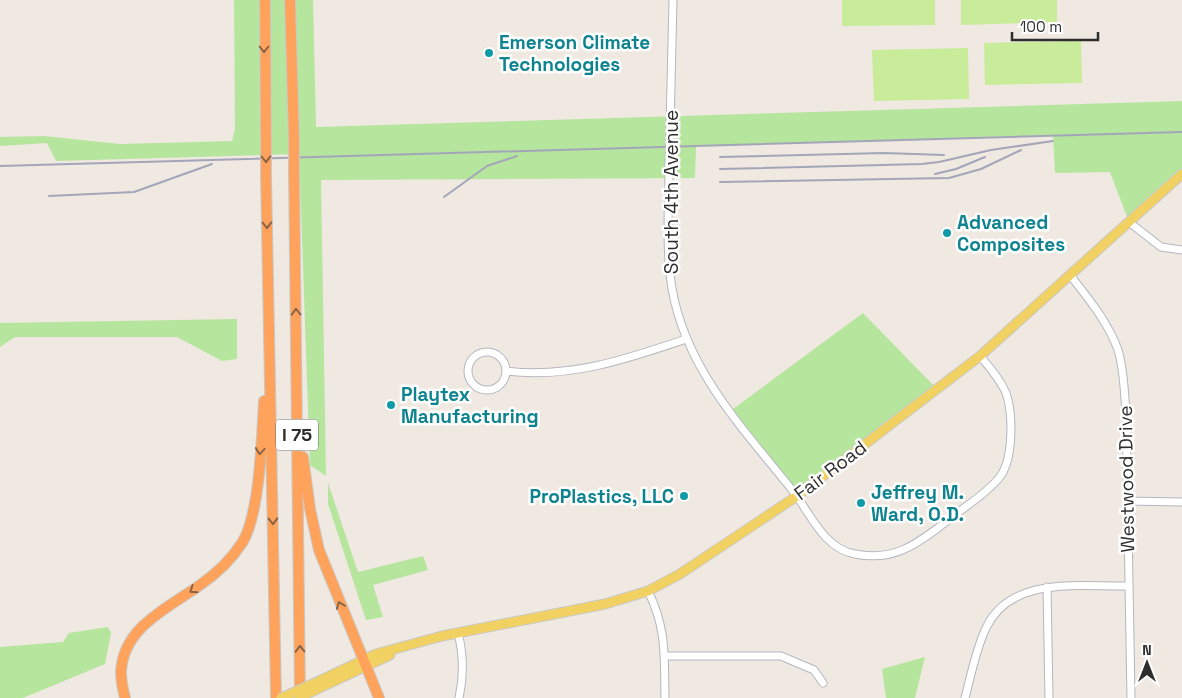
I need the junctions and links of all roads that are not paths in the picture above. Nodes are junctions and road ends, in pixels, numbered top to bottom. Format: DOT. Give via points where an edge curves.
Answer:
graph roads {
  1 [pos="265,0"];
  2 [pos="290,0"];
  3 [pos="673,0"];
  4 [pos="1182,174"];
  5 [pos="1129,222"];
  6 [pos="1182,250"];
  7 [pos="1070,276"];
  8 [pos="269,315"];
  9 [pos="296,339"];
  10 [pos="686,339"];
  11 [pos="980,356"];
  12 [pos="506,371"];
  13 [pos="797,496"];
  14 [pos="1127,501"];
  15 [pos="1182,502"];
  16 [pos="1128,586"];
  17 [pos="1047,587"];
  18 [pos="648,591"];
  19 [pos="458,633"];
  20 [pos="664,656"];
  21 [pos="364,663"];
  22 [pos="822,683"];
  23 [pos="317,685"];
  24 [pos="125,698"];
  25 [pos="276,698"];
  26 [pos="281,698"];
  27 [pos="300,698"];
  28 [pos="379,698"];
  29 [pos="459,698"];
  30 [pos="665,698"];
  31 [pos="965,698"];
  32 [pos="1049,698"];
  33 [pos="1131,698"];
  1 -- 8 [label="highway, I 75, one-way, bridge"];
  9 -- 2 [label="highway, I 75, one-way, bridge"];
  3 -- 10 [label="street, South 4th Avenue, bridge" via="670,275"];
  4 -- 5 [label="main road, Fair Road"];
  5 -- 6 [label="street" via="1161,247"];
  5 -- 7 [label="main road, Fair Road"];
  7 -- 11 [label="main road, Fair Road"];
  7 -- 14 [label="street, Westwood Drive" via="1096,308 1118,349 1126,411"];
  8 -- 24 [label="highway, one-way" via="259,463 251,521 243,541 228,561 200,585 156,614 133,638 124,655 121,672"];
  8 -- 25 [label="highway, I 75, one-way"];
  21 -- 9 [label="highway, one-way" via="319,550 310,509 303,455"];
  27 -- 9 [label="highway, I 75, one-way"];
  10 -- 12 [label="street" via="612,364 554,373"];
  10 -- 13 [label="street, South 4th Avenue" via="718,396"];
  11 -- 13 [label="main road, Fair Road"];
  11 -- 13 [label="street, South 4th Avenue" via="997,376 1006,394 1010,414 1009,455 1001,476 938,528 902,552 878,557 853,554 823,534"];
  12 -- 12 [label="street" via="502,359 492,352 474,358 468,370 476,386 489,389 501,383"];
  13 -- 18 [label="main road, Fair Road" via="680,574"];
  14 -- 15 [label="street"];
  14 -- 16 [label="street, Westwood Drive"];
  16 -- 17 [label="street"];
  16 -- 33 [label="street, Westwood Drive"];
  17 -- 31 [label="street" via="1036,588 1005,602 986,627"];
  17 -- 32 [label="street"];
  18 -- 19 [label="main road, Fair Road" via="605,604"];
  18 -- 20 [label="street" via="659,613"];
  19 -- 21 [label="main road, Fair Road"];
  19 -- 29 [label="street" via="463,653"];
  20 -- 22 [label="street" via="781,656 814,670"];
  20 -- 30 [label="street"];
  21 -- 23 [label="main road, Fair Road"];
  21 -- 28 [label="highway"];
  23 -- 26 [label="main road, Fair Road, bridge"];
  23 -- 27 [label="main road, Fair Road, bridge"];
}
